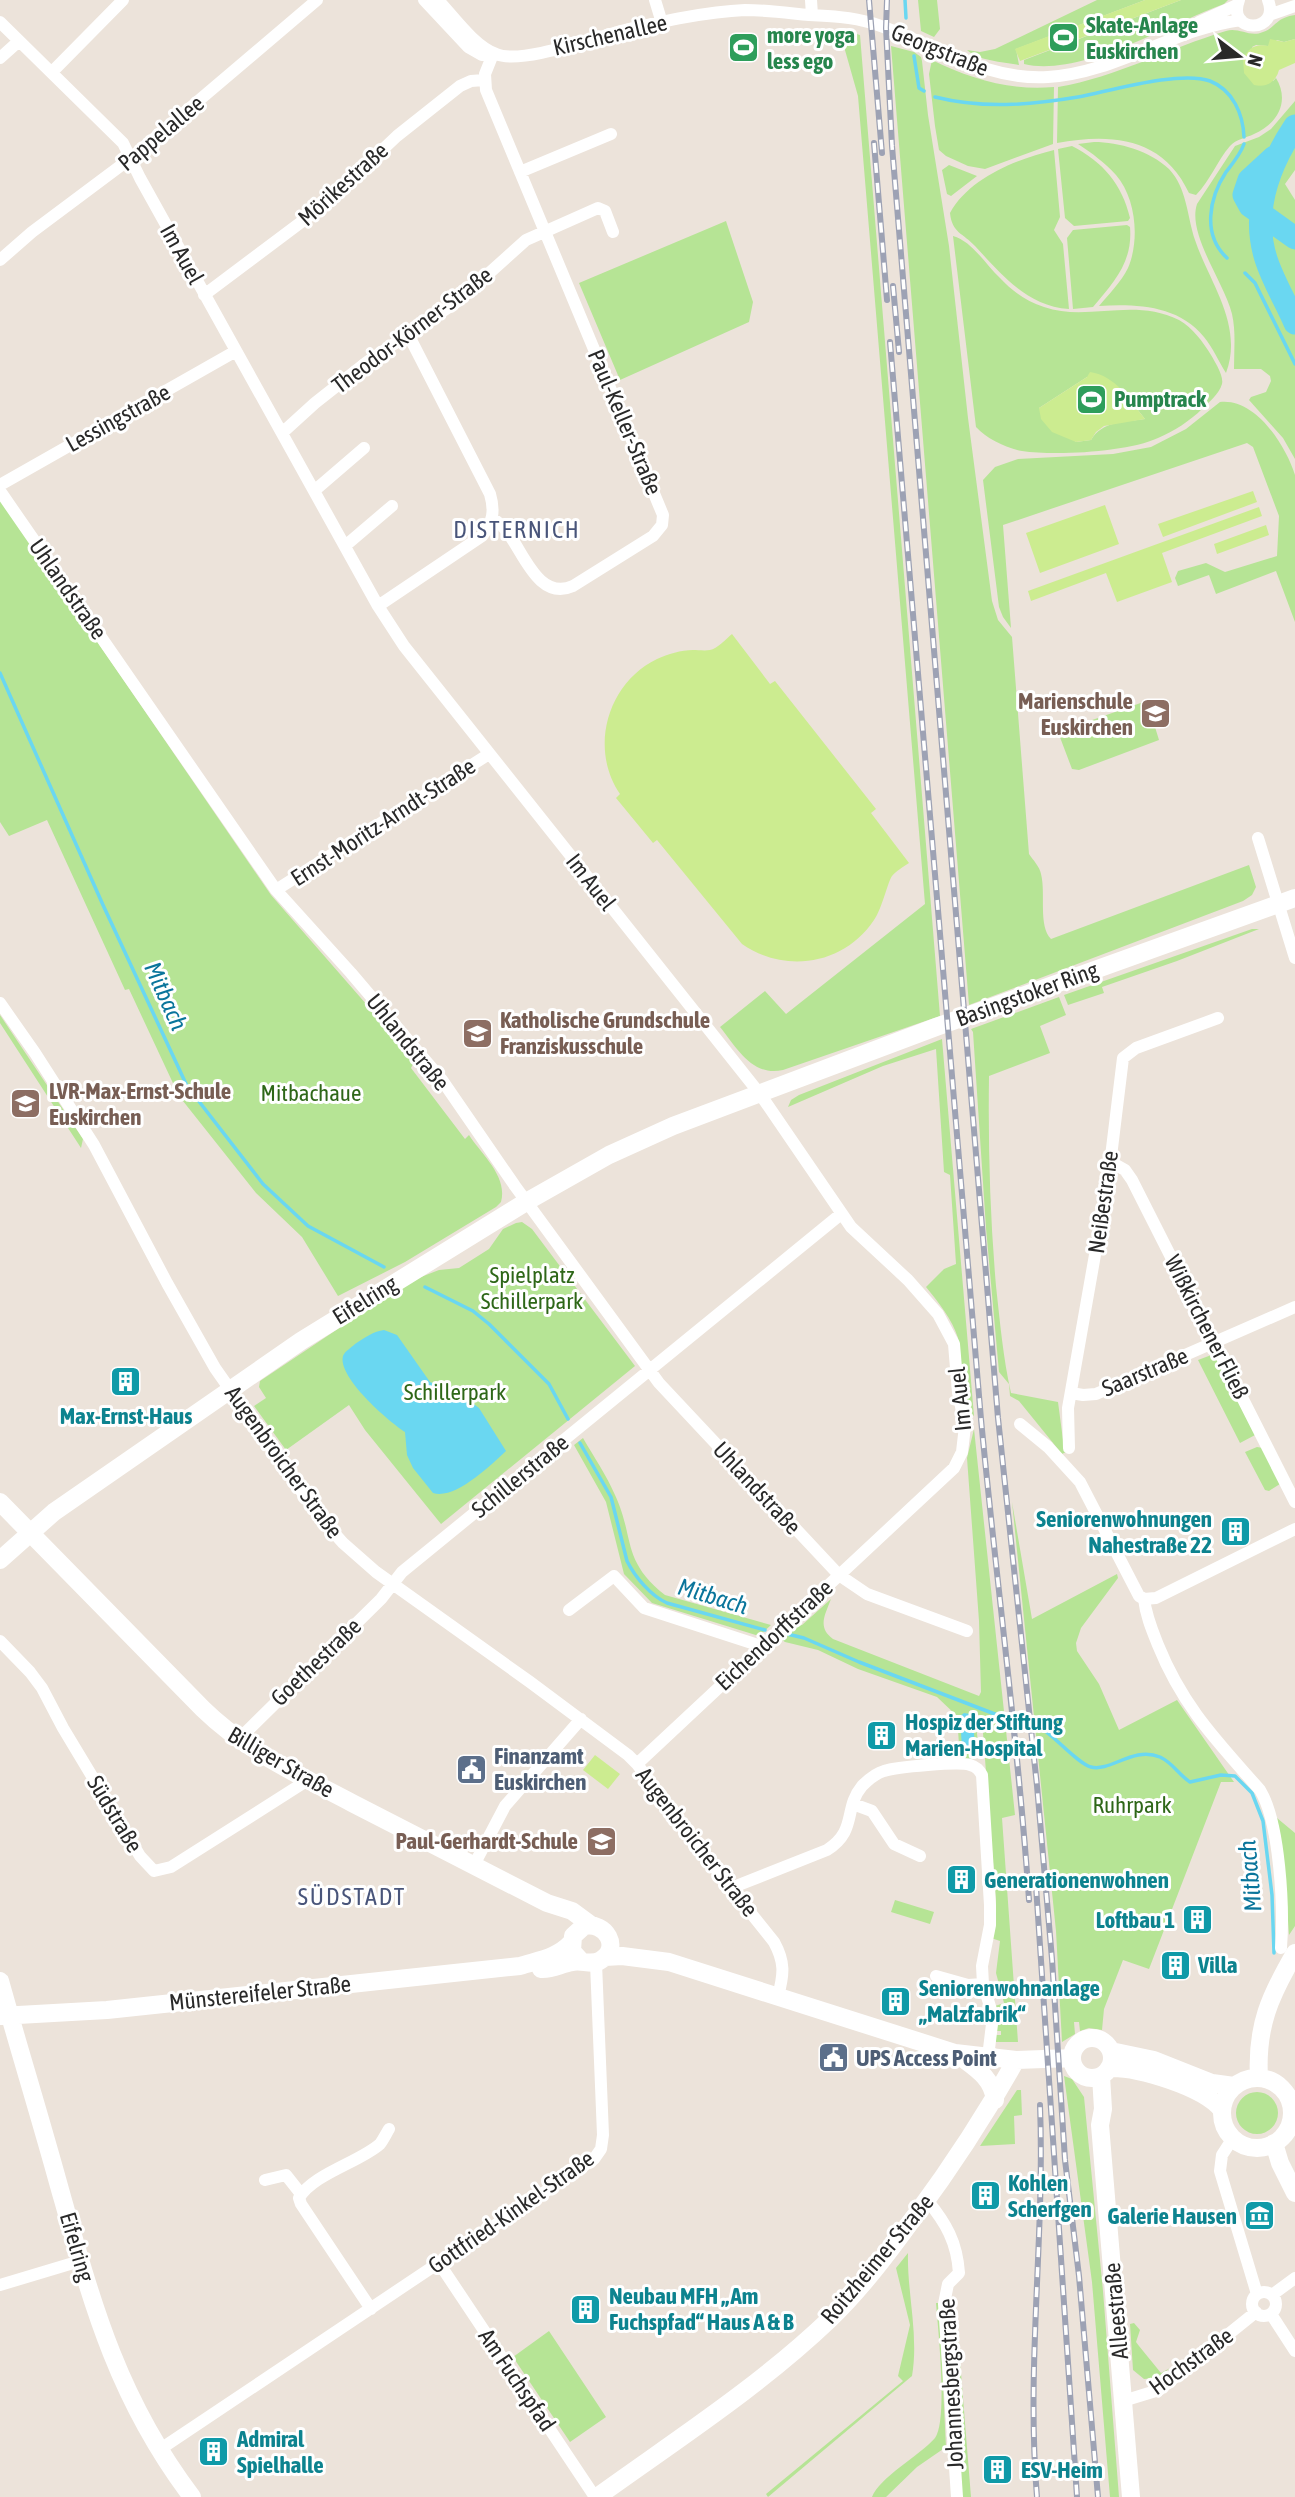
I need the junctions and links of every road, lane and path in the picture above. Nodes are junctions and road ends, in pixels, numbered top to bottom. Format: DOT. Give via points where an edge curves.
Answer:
graph roads {
  1 [pos="124,0"];
  2 [pos="317,0"];
  3 [pos="424,0"];
  4 [pos="438,0"];
  5 [pos="655,0"];
  6 [pos="811,0"];
  7 [pos="1268,0"];
  8 [pos="1238,2"];
  9 [pos="1295,6"];
  10 [pos="812,15"];
  11 [pos="1269,15"];
  12 [pos="1241,20"];
  13 [pos="0,22"];
  14 [pos="662,23"];
  15 [pos="1188,32"];
  16 [pos="19,41"];
  17 [pos="493,54"];
  18 [pos="0,58"];
  19 [pos="52,72"];
  20 [pos="484,80"];
  21 [pos="611,134"];
  22 [pos="131,158"];
  23 [pos="520,172"];
  24 [pos="544,230"];
  25 [pos="614,232"];
  26 [pos="0,260"];
  27 [pos="204,295"];
  28 [pos="409,336"];
  29 [pos="236,351"];
  30 [pos="282,433"];
  31 [pos="364,448"];
  32 [pos="0,485"];
  33 [pos="0,491"];
  34 [pos="314,491"];
  35 [pos="392,506"];
  36 [pos="492,518"];
  37 [pos="345,546"];
  38 [pos="378,606"];
  39 [pos="489,754"];
  40 [pos="1258,838"];
  41 [pos="276,890"];
  42 [pos="1295,898"];
  43 [pos="1277,905"];
  44 [pos="1295,958"];
  45 [pos="0,1003"];
  46 [pos="1218,1018"];
  47 [pos="760,1094"];
  48 [pos="1109,1161"];
  49 [pos="526,1202"];
  50 [pos="841,1214"];
  51 [pos="1295,1307"];
  52 [pos="1214,1342"];
  53 [pos="650,1370"];
  54 [pos="230,1389"];
  55 [pos="1071,1393"];
  56 [pos="1020,1424"];
  57 [pos="1069,1448"];
  58 [pos="0,1502"];
  59 [pos="1295,1502"];
  60 [pos="1295,1529"];
  61 [pos="29,1532"];
  62 [pos="0,1560"];
  63 [pos="839,1575"];
  64 [pos="392,1583"];
  65 [pos="1144,1599"];
  66 [pos="569,1611"];
  67 [pos="967,1631"];
  68 [pos="0,1641"];
  69 [pos="761,1646"];
  70 [pos="581,1719"];
  71 [pos="238,1740"];
  72 [pos="637,1764"];
  73 [pos="308,1780"];
  74 [pos="853,1804"];
  75 [pos="920,1856"];
  76 [pos="474,1865"];
  77 [pos="731,1888"];
  78 [pos="547,1903"];
  79 [pos="591,1925"];
  80 [pos="609,1937"];
  81 [pos="572,1939"];
  82 [pos="1288,1950"];
  83 [pos="594,1960"];
  84 [pos="669,1962"];
  85 [pos="520,1966"];
  86 [pos="936,1976"];
  87 [pos="0,1981"];
  88 [pos="983,1984"];
  89 [pos="778,1996"];
  90 [pos="5,2017"];
  91 [pos="955,2053"];
  92 [pos="988,2057"];
  93 [pos="1072,2058"];
  94 [pos="1016,2060"];
  95 [pos="1102,2068"];
  96 [pos="1259,2078"];
  97 [pos="1234,2086"];
  98 [pos="995,2100"];
  99 [pos="1293,2103"];
  100 [pos="1222,2110"];
  101 [pos="389,2129"];
  102 [pos="1233,2138"];
  103 [pos="1274,2143"];
  104 [pos="265,2180"];
  105 [pos="1295,2193"];
  106 [pos="300,2194"];
  107 [pos="927,2200"];
  108 [pos="80,2261"];
  109 [pos="439,2263"];
  110 [pos="1292,2281"];
  111 [pos="0,2284"];
  112 [pos="1258,2294"];
  113 [pos="1272,2295"];
  114 [pos="371,2309"];
  115 [pos="1255,2312"];
  116 [pos="1271,2314"];
  117 [pos="1295,2351"];
  118 [pos="1123,2401"];
  119 [pos="159,2450"];
  120 [pos="192,2497"];
  121 [pos="596,2497"];
  122 [pos="957,2497"];
  123 [pos="1131,2497"];
  1 -- 19 [label="street"];
  2 -- 22 [label="street, Pappelallee"];
  3 -- 17 [label="street, Kirschenallee" via="468,47 482,55"];
  4 -- 17 [label="street"];
  5 -- 14 [label="street"];
  6 -- 10 [label="street"];
  7 -- 11 [label="street"];
  8 -- 12 [label="street"];
  8 -- 15 [label="street, Georgstraße"];
  9 -- 11 [label="street"];
  10 -- 14 [label="street, Kirschenallee" via="744,10"];
  10 -- 15 [label="street, Georgstraße" via="871,23 977,68 1021,77 1088,70"];
  11 -- 12 [label="street, Georgstraße" via="1258,25"];
  12 -- 15 [label="street, Georgstraße"];
  13 -- 16 [label="street, Im Auel"];
  14 -- 17 [label="street, Kirschenallee" via="522,57"];
  16 -- 18 [label="street"];
  16 -- 19 [label="street, Im Auel"];
  17 -- 20 [label="street"];
  19 -- 22 [label="street, Im Auel" via="123,143"];
  20 -- 23 [label="street, Paul-Keller-Straße"];
  20 -- 27 [label="street, Mörikestraße" via="465,83 439,102 315,212"];
  21 -- 23 [label="street"];
  22 -- 26 [label="street, Pappelallee"];
  22 -- 27 [label="street, Im Auel"];
  23 -- 24 [label="street, Paul-Keller-Straße"];
  24 -- 25 [label="street" via="598,208 605,211"];
  24 -- 28 [label="street, Theodor-Körner-Straße"];
  24 -- 36 [label="street, Paul-Keller-Straße" via="663,511 662,525 653,536 561,589 540,581 506,530"];
  27 -- 29 [label="street, Im Auel"];
  28 -- 30 [label="street, Theodor-Körner-Straße" via="342,381"];
  28 -- 36 [label="street" via="491,494"];
  29 -- 30 [label="street, Im Auel"];
  29 -- 32 [label="street, Lessingstraße"];
  30 -- 34 [label="street, Im Auel"];
  31 -- 34 [label="street"];
  33 -- 41 [label="street, Uhlandstraße"];
  34 -- 37 [label="street, Im Auel"];
  35 -- 37 [label="street"];
  36 -- 38 [label="street" via="475,541"];
  37 -- 38 [label="street, Im Auel"];
  38 -- 39 [label="street, Im Auel" via="417,664"];
  39 -- 41 [label="street, Ernst-Moritz-Arndt-Straße"];
  39 -- 47 [label="street, Im Auel"];
  40 -- 43 [label="street"];
  41 -- 49 [label="street, Uhlandstraße" via="442,1080"];
  42 -- 43 [label="street, Basingstoker Ring"];
  43 -- 44 [label="street"];
  43 -- 47 [label="street, Basingstoker Ring"];
  45 -- 54 [label="street, Augenbroicher Straße" via="94,1145"];
  46 -- 48 [label="street, Neißestraße" via="1126,1054 1119,1073"];
  47 -- 49 [label="street, Eifelring" via="638,1141"];
  47 -- 50 [label="street, Im Auel"];
  48 -- 52 [label="street, Wißkirchener Fließ" via="1132,1180"];
  48 -- 55 [label="street, Neißestraße"];
  49 -- 53 [label="street, Uhlandstraße"];
  49 -- 54 [label="street, Eifelring"];
  50 -- 53 [label="street"];
  50 -- 63 [label="street, Im Auel" via="920,1292 949,1329 965,1434 954,1468"];
  51 -- 52 [label="street, Saarstraße"];
  52 -- 55 [label="street, Saarstraße" via="1096,1394"];
  52 -- 59 [label="street, Wißkirchener Fließ"];
  53 -- 63 [label="street, Uhlandstraße"];
  53 -- 64 [label="street, Schillerstraße"];
  54 -- 61 [label="street, Eifelring"];
  54 -- 64 [label="street, Augenbroicher Straße" via="325,1523"];
  55 -- 57 [label="street, Neißestraße"];
  56 -- 65 [label="street" via="1080,1482"];
  58 -- 61 [label="street, Billiger Straße"];
  60 -- 65 [label="street" via="1156,1598"];
  61 -- 62 [label="street, Eifelring"];
  61 -- 71 [label="street, Billiger Straße"];
  63 -- 67 [label="street, Eichendorffstraße" via="867,1594"];
  63 -- 69 [label="street, Eichendorffstraße"];
  64 -- 70 [label="street, Augenbroicher Straße"];
  64 -- 71 [label="street, Goethestraße"];
  65 -- 82 [label="street" via="1146,1615 1182,1694 1266,1801"];
  66 -- 69 [label="street" via="614,1576 650,1611"];
  68 -- 73 [label="street, Südstraße" via="36,1679 140,1857 154,1871 171,1867"];
  69 -- 72 [label="street, Eichendorffstraße"];
  70 -- 72 [label="street, Augenbroicher Straße"];
  70 -- 76 [label="street" via="505,1806"];
  71 -- 73 [label="street, Billiger Straße"];
  72 -- 77 [label="street, Augenbroicher Straße"];
  73 -- 76 [label="street, Billiger Straße"];
  74 -- 75 [label="street" via="872,1811 894,1844"];
  74 -- 77 [label="street" via="846,1830 834,1846"];
  74 -- 88 [label="street" via="865,1783 885,1770 965,1764 980,1772 991,1917"];
  76 -- 78 [label="street, Billiger Straße"];
  77 -- 89 [label="street, Augenbroicher Straße" via="781,1956 784,1970"];
  78 -- 79 [label="street, Billiger Straße" via="572,1911"];
  78 -- 81 [label="street, Billiger Straße" via="568,1925"];
  79 -- 80 [label="street"];
  79 -- 81 [label="street" via="579,1928"];
  80 -- 83 [label="street" via="610,1947"];
  80 -- 84 [label="street, Münstereifeler Straße"];
  81 -- 83 [label="street" via="573,1953"];
  81 -- 85 [label="street, Münstereifeler Straße" via="558,1953"];
  82 -- 96 [label="street" via="1262,2024"];
  83 -- 84 [label="street, Münstereifeler Straße" via="622,1956"];
  83 -- 85 [label="street, Münstereifeler Straße" via="546,1970"];
  83 -- 109 [label="street, Gottfried-Kinkel-Straße" via="601,2149 587,2165"];
  84 -- 89 [label="street, Münstereifeler Straße"];
  85 -- 90 [label="street, Münstereifeler Straße"];
  86 -- 88 [label="street" via="968,1985"];
  87 -- 90 [label="street, Eifelring"];
  88 -- 92 [label="street" via="993,2016"];
  89 -- 91 [label="street, Münstereifeler Straße"];
  90 -- 108 [label="street, Eifelring"];
  91 -- 92 [label="street, Münstereifeler Straße"];
  91 -- 98 [label="street" via="985,2076"];
  92 -- 94 [label="street, Münstereifeler Straße"];
  93 -- 94 [label="street, Münstereifeler Straße"];
  93 -- 95 [label="street" via="1076,2069"];
  93 -- 95 [label="street" via="1077,2045 1088,2038 1100,2039"];
  94 -- 98 [label="street, Roitzheimer Straße"];
  95 -- 97 [label="street" via="1154,2060 1222,2086"];
  95 -- 100 [label="street" via="1126,2068 1166,2079 1216,2102"];
  95 -- 118 [label="street, Alleestraße" via="1092,2088 1100,2125"];
  96 -- 97 [label="street"];
  96 -- 99 [label="street" via="1279,2086"];
  97 -- 100 [label="street"];
  98 -- 107 [label="street, Roitzheimer Straße"];
  99 -- 103 [label="street" via="1289,2126"];
  100 -- 102 [label="street" via="1224,2125"];
  101 -- 106 [label="street" via="380,2144"];
  102 -- 103 [label="street" via="1252,2147"];
  102 -- 112 [label="street" via="1220,2171"];
  103 -- 105 [label="street"];
  104 -- 106 [label="street" via="286,2175"];
  106 -- 114 [label="street" via="301,2204"];
  107 -- 121 [label="street, Roitzheimer Straße" via="862,2285 819,2329 740,2393"];
  107 -- 122 [label="street, Johannesbergstraße" via="951,2235 958,2256 959,2273 948,2284 944,2304"];
  108 -- 111 [label="street"];
  108 -- 119 [label="street, Eifelring" via="118,2371"];
  109 -- 114 [label="street, Gottfried-Kinkel-Straße"];
  109 -- 121 [label="street, Am Fuchspfad"];
  110 -- 113 [label="street"];
  112 -- 113 [label="street"];
  112 -- 115 [label="street" via="1252,2305"];
  113 -- 116 [label="street" via="1276,2307"];
  114 -- 119 [label="street, Gottfried-Kinkel-Straße"];
  115 -- 116 [label="street"];
  115 -- 118 [label="street, Hochstraße" via="1159,2390"];
  116 -- 117 [label="street"];
  118 -- 123 [label="street, Alleestraße"];
  119 -- 120 [label="street, Eifelring"];
}
